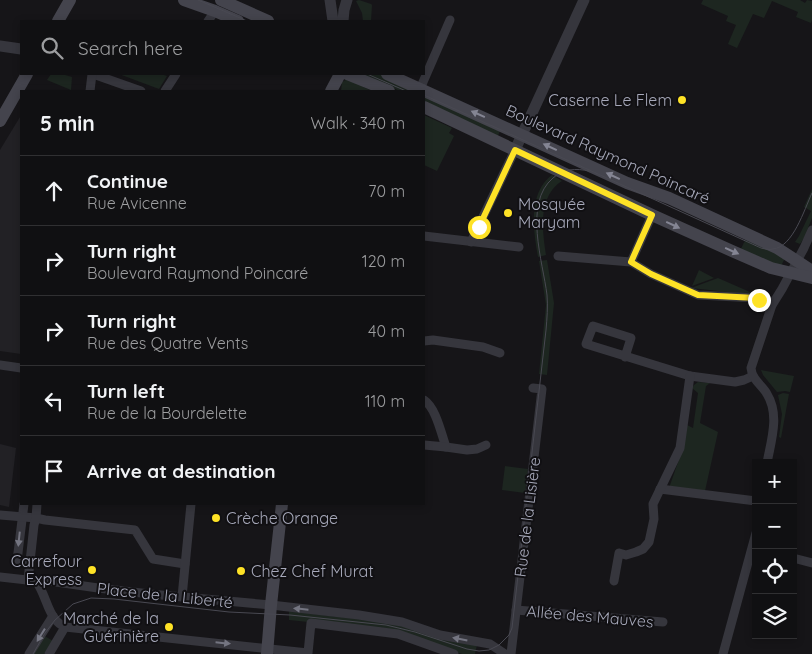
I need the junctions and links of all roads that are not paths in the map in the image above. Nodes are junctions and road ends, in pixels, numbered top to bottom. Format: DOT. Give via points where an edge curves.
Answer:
graph roads {
  1 [pos="62,0"];
  2 [pos="70,0"];
  3 [pos="184,0"];
  4 [pos="330,0"];
  5 [pos="347,0"];
  6 [pos="584,0"];
  7 [pos="218,6"];
  8 [pos="50,20"];
  9 [pos="59,20"];
  10 [pos="237,20"];
  11 [pos="265,20"];
  12 [pos="332,20"];
  13 [pos="343,20"];
  14 [pos="450,20"];
  15 [pos="0,46"];
  16 [pos="20,49"];
  17 [pos="20,71"];
  18 [pos="26,75"];
  19 [pos="92,75"];
  20 [pos="95,75"];
  21 [pos="175,75"];
  22 [pos="328,75"];
  23 [pos="339,75"];
  24 [pos="350,75"];
  25 [pos="389,75"];
  26 [pos="420,89"];
  27 [pos="90,90"];
  28 [pos="138,90"];
  29 [pos="166,90"];
  30 [pos="330,90"];
  31 [pos="331,90"];
  32 [pos="387,90"];
  33 [pos="425,91"];
  34 [pos="0,104"];
  35 [pos="425,108"];
  36 [pos="0,121"];
  37 [pos="522,134"];
  38 [pos="515,150"];
  39 [pos="652,215"];
  40 [pos="812,230"];
  41 [pos="425,236"];
  42 [pos="471,242"];
  43 [pos="519,247"];
  44 [pos="558,256"];
  45 [pos="797,260"];
  46 [pos="631,262"];
  47 [pos="812,271"];
  48 [pos="791,273"];
  49 [pos="812,278"];
  50 [pos="772,305"];
  51 [pos="425,341"];
  52 [pos="500,354"];
  53 [pos="625,357"];
  54 [pos="0,365"];
  55 [pos="20,368"];
  56 [pos="690,376"];
  57 [pos="753,376"];
  58 [pos="533,388"];
  59 [pos="425,401"];
  60 [pos="425,445"];
  61 [pos="486,445"];
  62 [pos="446,447"];
  63 [pos="768,459"];
  64 [pos="660,489"];
  65 [pos="752,501"];
  66 [pos="24,505"];
  67 [pos="37,505"];
  68 [pos="191,505"];
  69 [pos="282,505"];
  70 [pos="0,515"];
  71 [pos="23,517"];
  72 [pos="36,518"];
  73 [pos="754,549"];
  74 [pos="797,559"];
  75 [pos="30,563"];
  76 [pos="812,563"];
  77 [pos="185,564"];
  78 [pos="0,577"];
  79 [pos="32,580"];
  80 [pos="614,581"];
  81 [pos="59,583"];
  82 [pos="44,594"];
  83 [pos="182,597"];
  84 [pos="271,605"];
  85 [pos="516,610"];
  86 [pos="52,616"];
  87 [pos="663,622"];
  88 [pos="65,627"];
  89 [pos="267,651"];
  90 [pos="29,654"];
  91 [pos="49,654"];
  92 [pos="454,654"];
  93 [pos="505,654"];
  94 [pos="511,654"];
  95 [pos="723,654"];
  1 -- 8 [label="main road"];
  2 -- 9 [label="main road"];
  3 -- 7 [label="main road"];
  4 -- 5 [label="street" via="338,7"];
  4 -- 12 [label="street"];
  5 -- 13 [label="street"];
  6 -- 37 [label="street"];
  7 -- 10 [label="main road"];
  7 -- 11 [label="main road"];
  14 -- 26 [label="street"];
  15 -- 16 [label="street"];
  17 -- 34 [label="main road"];
  18 -- 36 [label="main road"];
  19 -- 27 [label="street"];
  20 -- 28 [label="street"];
  21 -- 29 [label="street"];
  22 -- 30 [label="main road"];
  23 -- 31 [label="main road"];
  24 -- 32 [label="main road"];
  25 -- 26 [label="main road, Boulevard Raymond Poincaré"];
  37 -- 33 [label="main road, Boulevard Raymond Poincaré, one-way"];
  35 -- 38 [label="main road, Boulevard Raymond Poincaré"];
  37 -- 38 [label="street"];
  45 -- 37 [label="main road, Boulevard Raymond Poincaré, one-way" via="670,198 627,183"];
  38 -- 39 [label="main road, Boulevard Raymond Poincaré"];
  38 -- 42 [label="street"];
  39 -- 46 [label="street"];
  39 -- 48 [label="main road, Boulevard Raymond Poincaré, one-way" via="766,266"];
  40 -- 45 [label="street"];
  41 -- 42 [label="street"];
  42 -- 43 [label="street"];
  44 -- 46 [label="street"];
  45 -- 47 [label="main road, Boulevard Raymond Poincaré"];
  45 -- 48 [label="street"];
  46 -- 50 [label="street" via="698,295 756,298"];
  48 -- 49 [label="main road, Boulevard Raymond Poincaré"];
  48 -- 50 [label="street"];
  50 -- 57 [label="street" via="752,364"];
  51 -- 52 [label="street" via="484,346"];
  53 -- 53 [label="street" via="631,338 593,326 586,344"];
  53 -- 56 [label="street"];
  54 -- 55 [label="street"];
  56 -- 57 [label="street" via="735,382"];
  56 -- 64 [label="street" via="680,448"];
  57 -- 63 [label="street" via="768,395 774,412"];
  58 -- 85 [label="street, Rue de la Lisière" via="542,389"];
  59 -- 62 [label="street" via="433,410"];
  60 -- 62 [label="street"];
  61 -- 62 [label="street" via="477,449"];
  64 -- 65 [label="street"];
  64 -- 80 [label="street" via="653,504 654,519 649,542 636,552 619,553"];
  66 -- 71 [label="street"];
  67 -- 72 [label="street"];
  68 -- 77 [label="street"];
  69 -- 84 [label="main road"];
  70 -- 71 [label="street"];
  71 -- 72 [label="street"];
  71 -- 75 [label="street, one-way" via="17,561"];
  72 -- 75 [label="street"];
  72 -- 77 [label="street" via="135,530 153,559"];
  73 -- 95 [label="street"];
  74 -- 76 [label="street"];
  75 -- 79 [label="street"];
  77 -- 83 [label="street"];
  78 -- 79 [label="street, Place de la Liberté"];
  79 -- 81 [label="street, Place de la Liberté"];
  79 -- 82 [label="street"];
  81 -- 82 [label="street"];
  81 -- 83 [label="street, Place de la Liberté"];
  82 -- 86 [label="street"];
  83 -- 84 [label="street, Place de la Liberté"];
  84 -- 89 [label="main road"];
  93 -- 84 [label="street, Place de la Liberté, one-way" via="490,644 440,635 402,622"];
  85 -- 87 [label="street, Allée des Mauves"];
  85 -- 94 [label="street, Rue de la Lisière"];
  86 -- 88 [label="street"];
  86 -- 90 [label="street, one-way"];
  88 -- 89 [label="street, one-way"];
  88 -- 91 [label="street"];
  89 -- 92 [label="street" via="308,652 311,623 398,634"];
}
